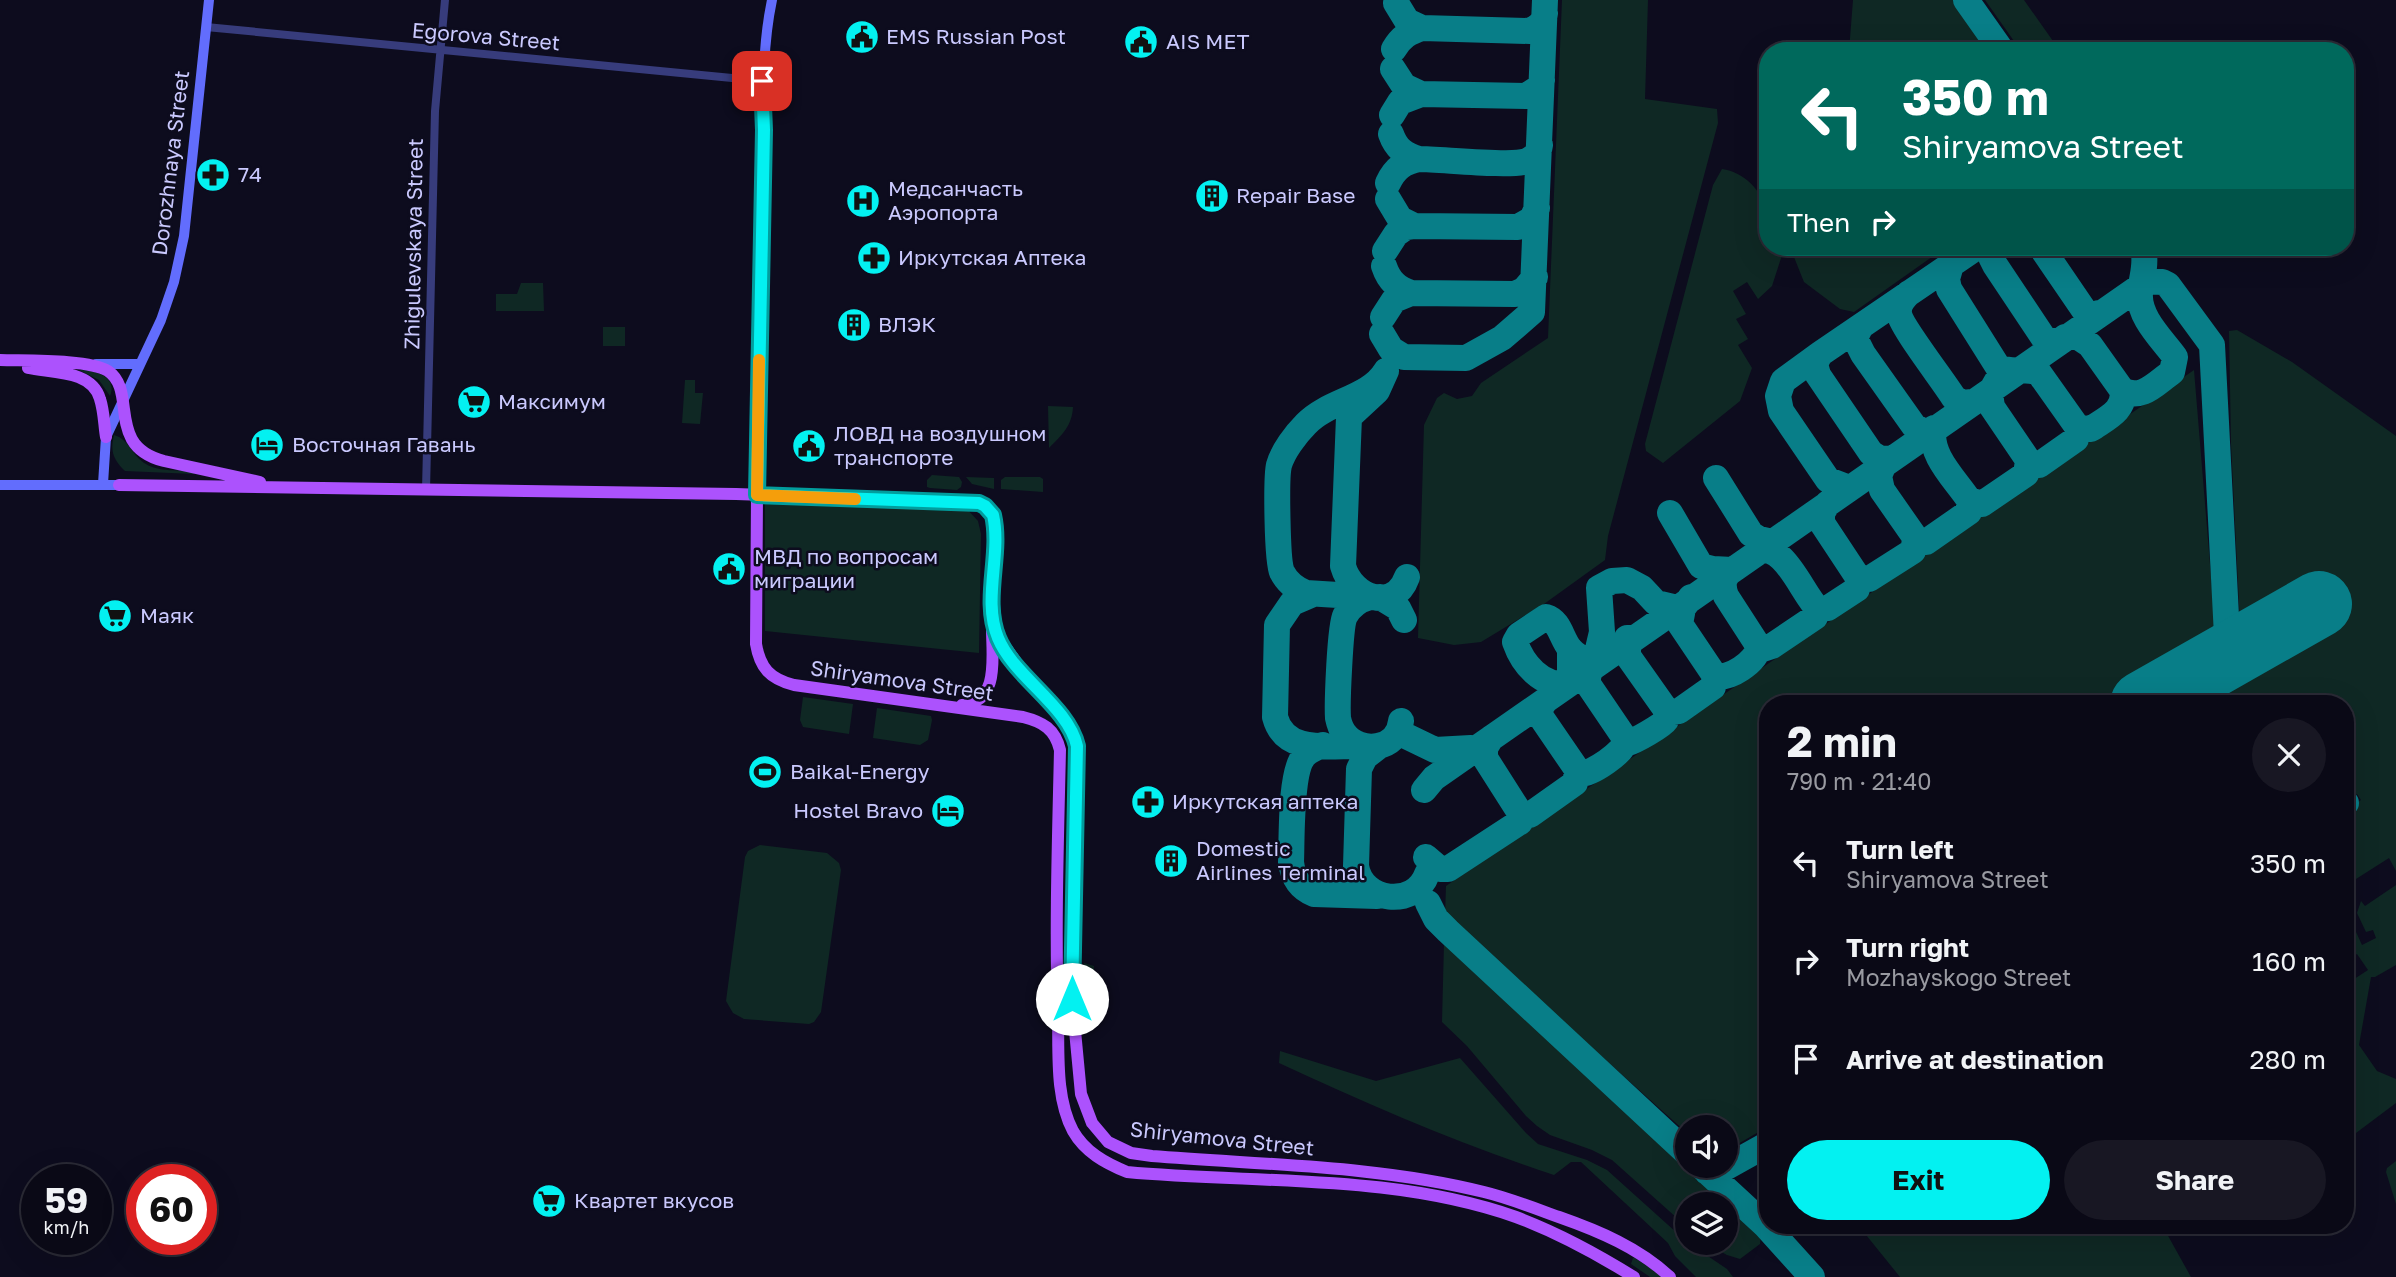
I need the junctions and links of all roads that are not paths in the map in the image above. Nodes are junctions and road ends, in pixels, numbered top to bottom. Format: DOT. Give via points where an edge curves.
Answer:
graph roads {
  1 [pos="209,0"];
  2 [pos="445,0"];
  3 [pos="772,0"];
  4 [pos="206,27"];
  5 [pos="440,51"];
  6 [pos="762,81"];
  7 [pos="0,361"];
  8 [pos="90,364"];
  9 [pos="139,364"];
  10 [pos="122,401"];
  11 [pos="106,438"];
  12 [pos="103,484"];
  13 [pos="0,485"];
  14 [pos="119,485"];
  15 [pos="288,487"];
  16 [pos="426,489"];
  17 [pos="757,495"];
  18 [pos="992,606"];
  19 [pos="947,707"];
  20 [pos="1559,1217"];
  21 [pos="1558,1237"];
  22 [pos="1637,1253"];
  23 [pos="1631,1275"];
  24 [pos="1670,1277"];
  1 -- 4 [label="main road, Dorozhnaya Street"];
  2 -- 5 [label="street, Zhigulevskaya Street"];
  3 -- 6 [label="main road"];
  4 -- 5 [label="street, Egorova Street"];
  4 -- 9 [label="main road, Dorozhnaya Street" via="183,240 161,320"];
  5 -- 6 [label="street, Egorova Street"];
  5 -- 16 [label="street, Zhigulevskaya Street"];
  6 -- 17 [label="main road"];
  7 -- 8 [label="main road"];
  7 -- 11 [label="main road" via="80,377 89,383 101,400"];
  8 -- 9 [label="main road"];
  8 -- 10 [label="main road" via="109,371"];
  9 -- 10 [label="main road, Dorozhnaya Street"];
  10 -- 11 [label="main road, Dorozhnaya Street"];
  10 -- 15 [label="main road" via="135,444 150,458"];
  11 -- 12 [label="main road, Dorozhnaya Street"];
  12 -- 13 [label="main road"];
  12 -- 14 [label="main road"];
  14 -- 15 [label="main road"];
  15 -- 16 [label="main road, Shiryamova Street"];
  16 -- 17 [label="main road, Shiryamova Street"];
  17 -- 18 [label="main road, Shiryamova Street" via="979,503 993,515 994,522"];
  17 -- 19 [label="main road, Shiryamova Street" via="756,644 770,676 794,685"];
  18 -- 19 [label="main road" via="990,681 973,704"];
  18 -- 20 [label="main road, Shiryamova Street" via="1000,642 1059,712 1076,742 1073,1011 1081,1094 1100,1134 1131,1153 1413,1178 1484,1192"];
  19 -- 21 [label="main road, Shiryamova Street" via="1037,721 1048,726 1058,740 1055,946 1062,1096 1073,1130 1094,1155 1126,1172 1360,1186 1443,1198 1519,1219"];
  20 -- 21 [label="main road" via="1581,1231 1576,1239"];
  20 -- 22 [label="main road, Shiryamova Street"];
  21 -- 23 [label="main road, Shiryamova Street"];
  22 -- 23 [label="main road" via="1629,1251 1622,1256 1621,1266"];
  22 -- 24 [label="main road, Shiryamova Street"];
}
